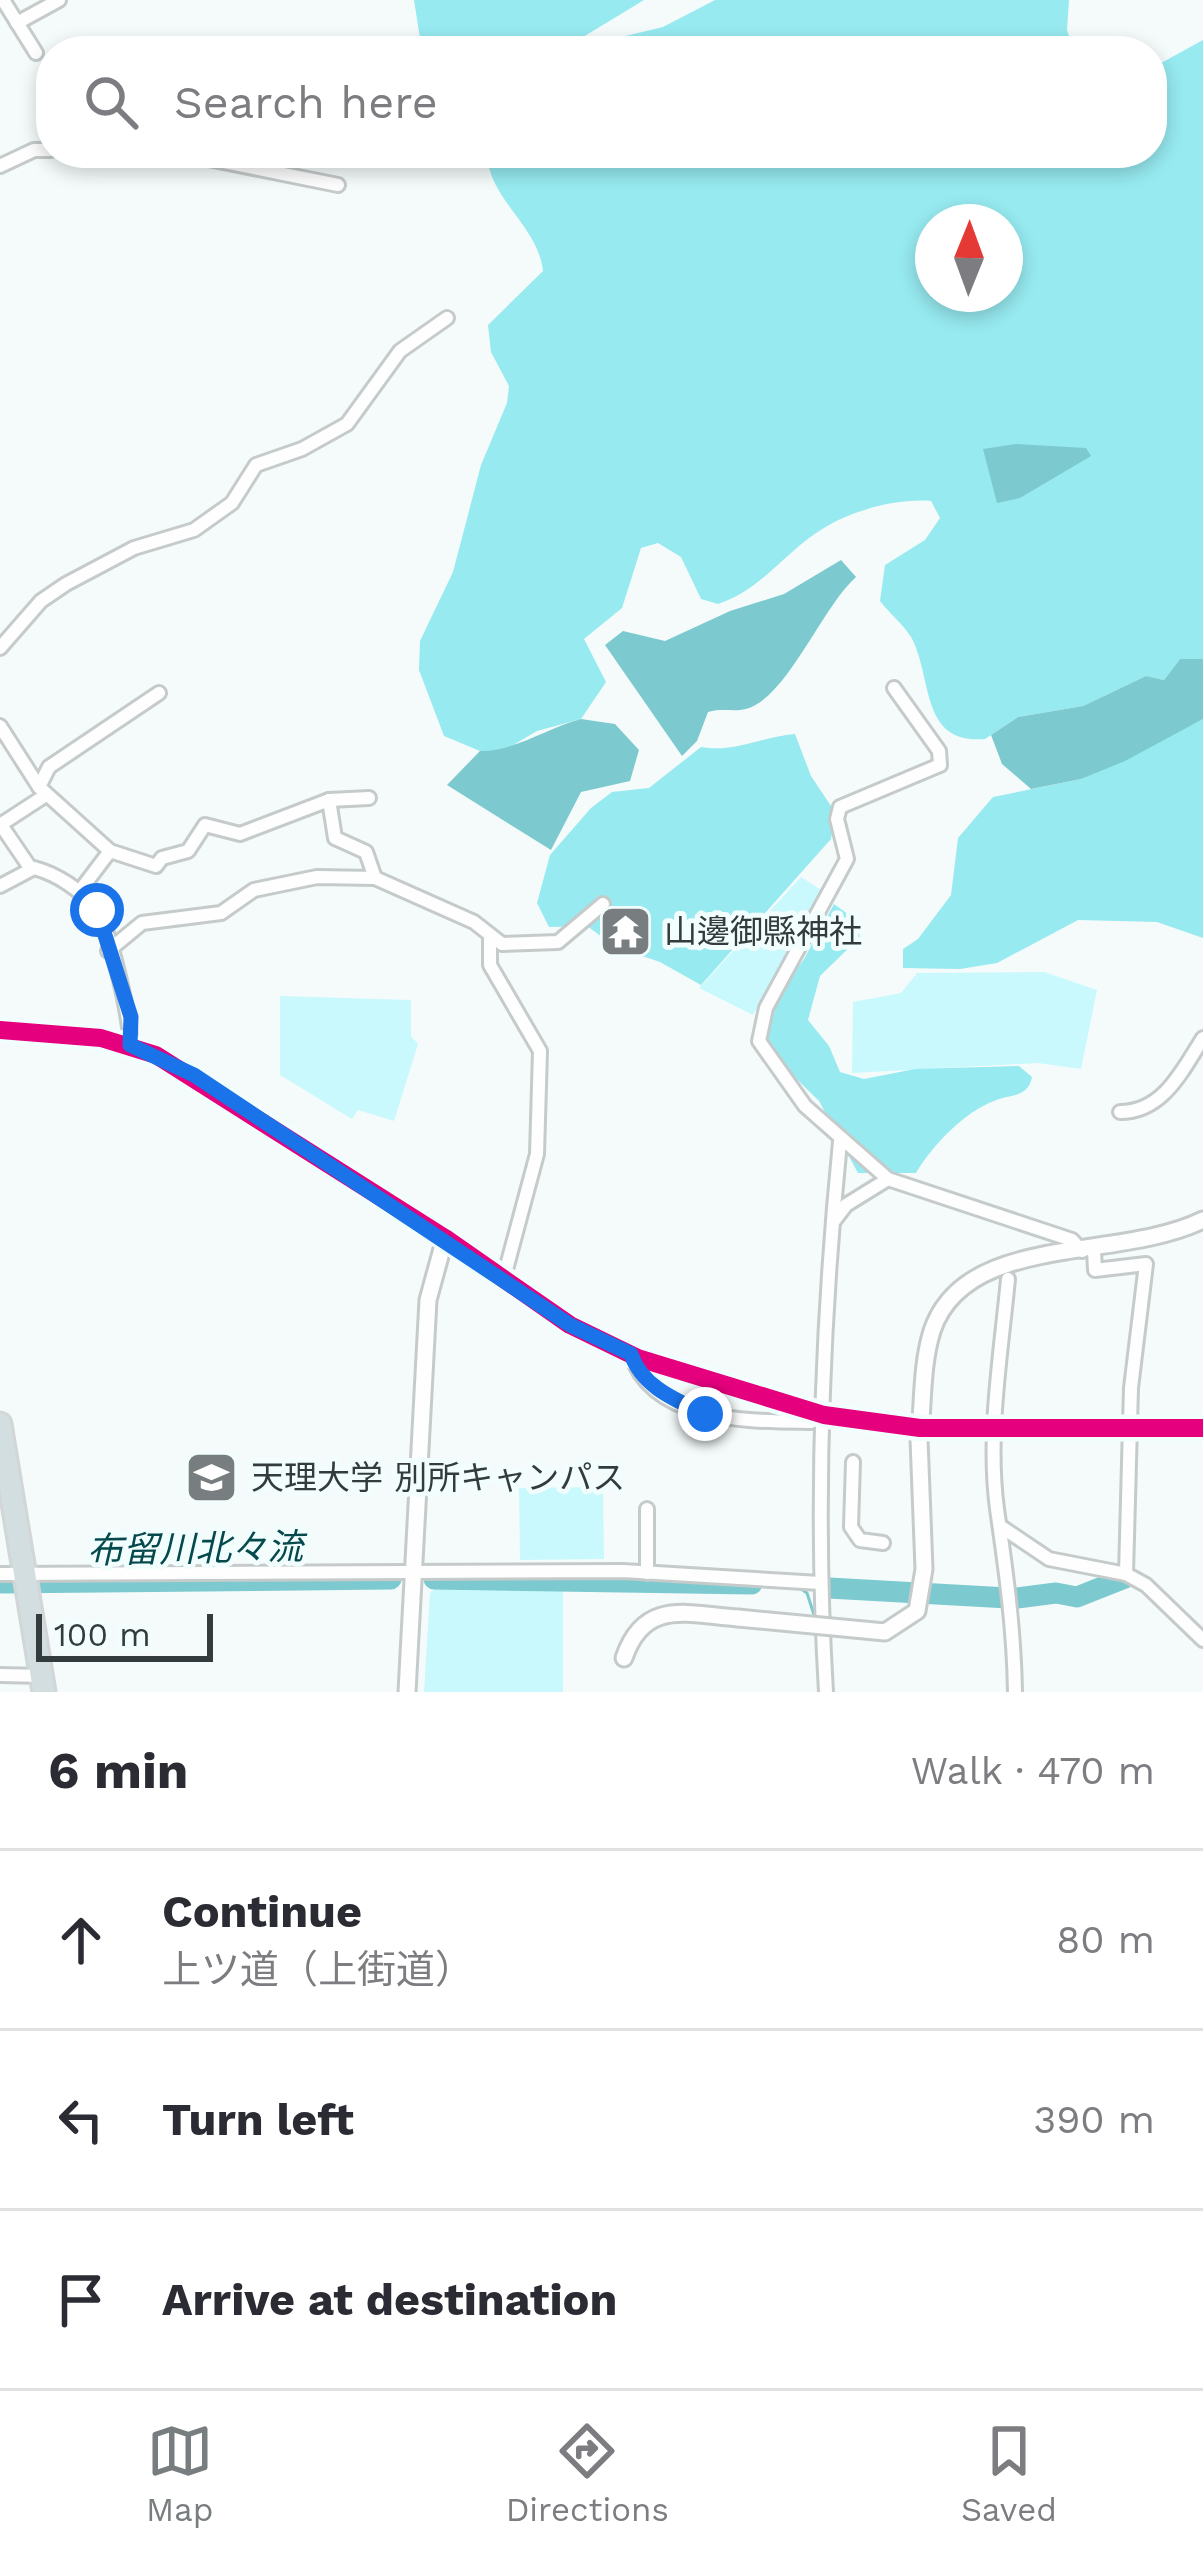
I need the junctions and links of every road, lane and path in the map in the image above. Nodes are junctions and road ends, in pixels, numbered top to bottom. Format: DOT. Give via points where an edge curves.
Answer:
graph roads {
  1 [pos="3,0"];
  2 [pos="59,0"];
  3 [pos="17,23"];
  4 [pos="36,53"];
  5 [pos="36,150"];
  6 [pos="0,166"];
  7 [pos="254,168"];
  8 [pos="338,185"];
  9 [pos="447,318"];
  10 [pos="0,648"];
  11 [pos="894,688"];
  12 [pos="160,693"];
  13 [pos="0,726"];
  14 [pos="42,791"];
  15 [pos="369,798"];
  16 [pos="329,800"];
  17 [pos="0,825"];
  18 [pos="110,851"];
  19 [pos="31,869"];
  20 [pos="375,878"];
  21 [pos="0,886"];
  22 [pos="79,892"];
  23 [pos="603,904"];
  24 [pos="490,938"];
  25 [pos="109,951"];
  26 [pos="0,1030"];
  27 [pos="1203,1039"];
  28 [pos="130,1045"];
  29 [pos="1120,1112"];
  30 [pos="840,1142"];
  31 [pos="888,1179"];
  32 [pos="1203,1220"];
  33 [pos="832,1222"];
  34 [pos="445,1238"];
  35 [pos="1089,1251"];
  36 [pos="504,1277"];
  37 [pos="1008,1279"];
  38 [pos="631,1354"];
  39 [pos="824,1415"];
  40 [pos="0,1424"];
  41 [pos="1129,1427"];
  42 [pos="1203,1428"];
  43 [pos="995,1430"];
  44 [pos="920,1433"];
  45 [pos="853,1462"];
  46 [pos="646,1509"];
  47 [pos="821,1526"];
  48 [pos="851,1527"];
  49 [pos="1002,1527"];
  50 [pos="883,1543"];
  51 [pos="647,1573"];
  52 [pos="0,1574"];
  53 [pos="1126,1574"];
  54 [pos="413,1578"];
  55 [pos="30,1579"];
  56 [pos="820,1582"];
  57 [pos="1200,1633"];
  58 [pos="624,1658"];
  59 [pos="0,1675"];
  60 [pos="44,1684"];
  61 [pos="407,1692"];
  62 [pos="826,1692"];
  63 [pos="1016,1692"];
  1 -- 3 [label="street"];
  2 -- 3 [label="street"];
  3 -- 4 [label="street"];
  5 -- 6 [label="street"];
  7 -- 8 [label="street"];
  9 -- 10 [label="street" via="400,351 347,424 256,465 232,503 194,530 134,548 66,584"];
  11 -- 30 [label="street" via="939,751 940,765 840,807 847,860 760,1027 776,1071"];
  12 -- 14 [label="street" via="49,767"];
  13 -- 14 [label="street"];
  14 -- 17 [label="street"];
  14 -- 18 [label="street"];
  15 -- 16 [label="street"];
  16 -- 18 [label="street" via="248,833 205,825 188,851 156,866"];
  16 -- 20 [label="street" via="335,838 366,852"];
  17 -- 19 [label="street"];
  18 -- 22 [label="street"];
  19 -- 21 [label="street"];
  19 -- 22 [label="street"];
  20 -- 24 [label="street" via="474,922"];
  20 -- 25 [label="street" via="317,877 254,890 221,914 142,923"];
  22 -- 25 [label="street" via="104,924"];
  23 -- 24 [label="street" via="558,942"];
  24 -- 36 [label="street" via="490,965 540,1051 537,1154"];
  25 -- 28 [label="street" via="131,1017"];
  26 -- 28 [label="street"];
  27 -- 29 [label="street" via="1155,1102"];
  28 -- 34 [label="street" via="194,1075"];
  30 -- 31 [label="street"];
  30 -- 33 [label="street"];
  31 -- 33 [label="street"];
  31 -- 35 [label="street"];
  32 -- 35 [label="street"];
  33 -- 39 [label="street"];
  34 -- 36 [label="street"];
  34 -- 54 [label="street" via="428,1300"];
  35 -- 41 [label="street" via="1096,1270 1146,1264"];
  35 -- 44 [label="street" via="1019,1258 985,1268 962,1286 933,1327"];
  36 -- 38 [label="street" via="570,1325"];
  37 -- 43 [label="street"];
  38 -- 39 [label="street"];
  38 -- 39 [label="street" via="656,1387 705,1414 811,1422"];
  39 -- 44 [label="street"];
  39 -- 47 [label="street"];
  40 -- 55 [label="highway"];
  41 -- 42 [label="street"];
  41 -- 43 [label="street"];
  41 -- 53 [label="street"];
  43 -- 44 [label="street"];
  43 -- 49 [label="street"];
  44 -- 58 [label="street, bridge" via="924,1569 917,1611 885,1632 662,1615 633,1631"];
  45 -- 48 [label="street"];
  46 -- 51 [label="street"];
  47 -- 48 [label="street"];
  47 -- 56 [label="street"];
  48 -- 50 [label="street" via="860,1540"];
  49 -- 53 [label="street" via="1049,1559"];
  49 -- 63 [label="street"];
  51 -- 54 [label="street"];
  51 -- 56 [label="street"];
  52 -- 55 [label="street"];
  53 -- 57 [label="street"];
  54 -- 55 [label="street"];
  54 -- 61 [label="street"];
  55 -- 60 [label="highway"];
  56 -- 62 [label="street"];
  59 -- 60 [label="street"];
}
